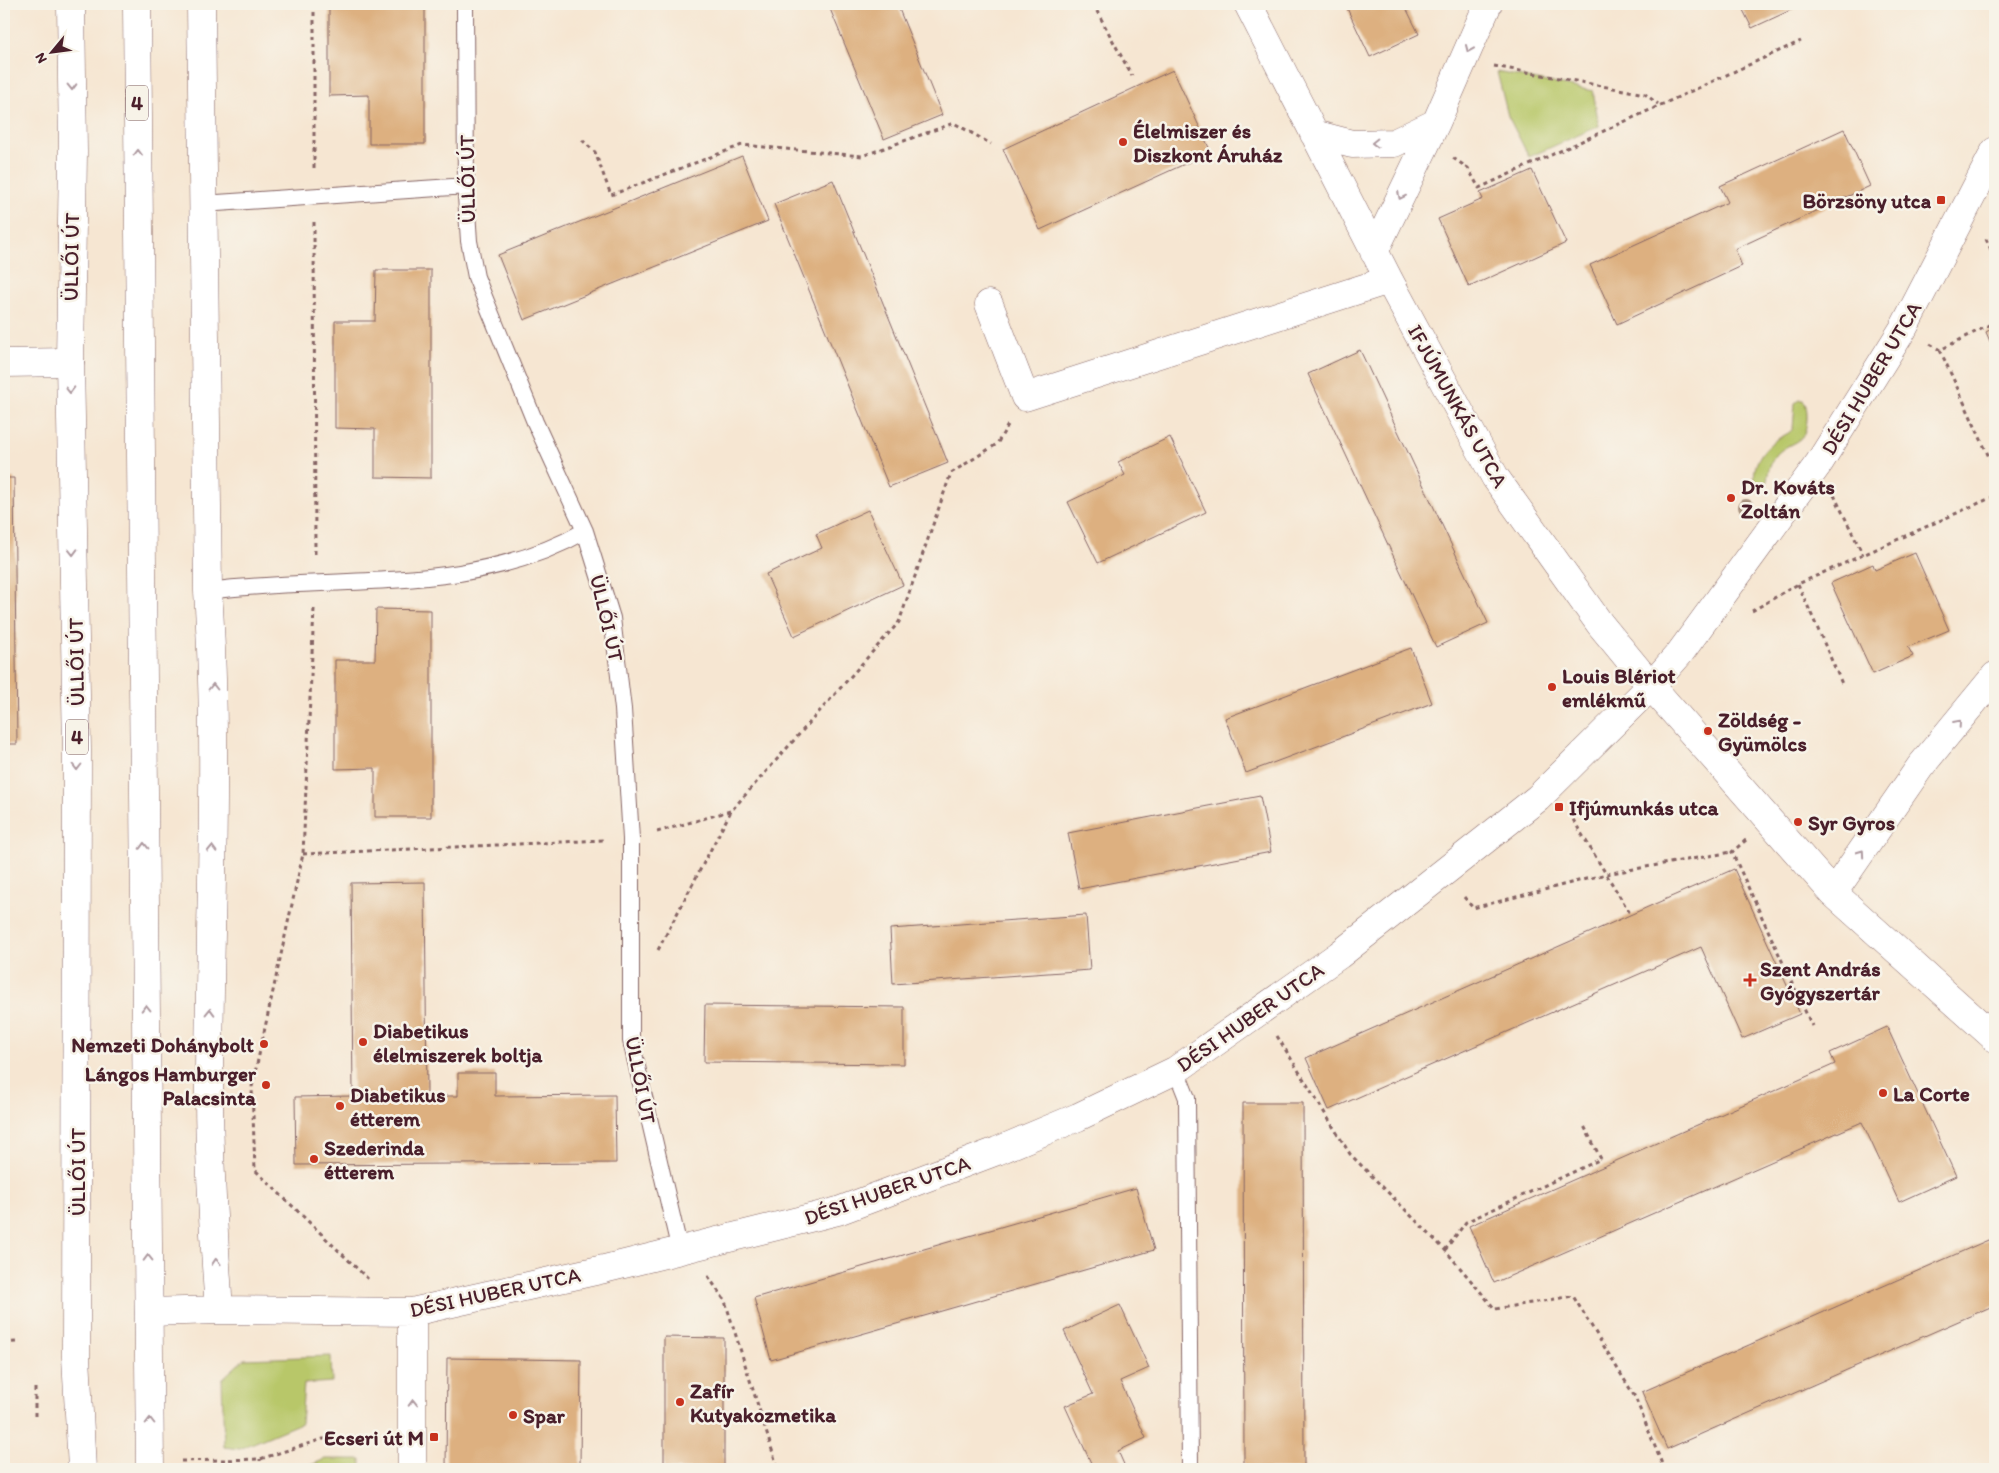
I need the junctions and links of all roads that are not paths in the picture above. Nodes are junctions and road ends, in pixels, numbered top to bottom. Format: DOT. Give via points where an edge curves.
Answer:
graph roads {
  1 [pos="71,4"];
  2 [pos="137,4"];
  3 [pos="201,4"];
  4 [pos="465,4"];
  5 [pos="1248,4"];
  6 [pos="1488,4"];
  7 [pos="1314,134"];
  8 [pos="1431,134"];
  9 [pos="1995,151"];
  10 [pos="467,186"];
  11 [pos="202,204"];
  12 [pos="1374,252"];
  13 [pos="1389,280"];
  14 [pos="989,304"];
  15 [pos="70,362"];
  16 [pos="4,363"];
  17 [pos="585,531"];
  18 [pos="208,591"];
  19 [pos="1995,676"];
  20 [pos="1651,686"];
  21 [pos="1834,893"];
  22 [pos="1995,1038"];
  23 [pos="1176,1070"];
  24 [pos="690,1248"];
  25 [pos="219,1310"];
  26 [pos="148,1312"];
  27 [pos="412,1312"];
  28 [pos="82,1469"];
  29 [pos="150,1469"];
  30 [pos="412,1469"];
  31 [pos="1190,1469"];
  1 -- 15 [label="street, ÜLLŐI ÚT / 4, one-way"];
  26 -- 2 [label="street, 4, one-way"];
  3 -- 11 [label="street"];
  4 -- 10 [label="lane, ÜLLŐI ÚT"];
  5 -- 7 [label="street, IFJÚMUNKÁS UTCA"];
  6 -- 8 [label="street, one-way"];
  8 -- 7 [label="street, one-way" via="1394,143 1352,144"];
  7 -- 12 [label="street, IFJÚMUNKÁS UTCA"];
  8 -- 12 [label="street, one-way"];
  9 -- 20 [label="street, DÉSI HUBER UTCA" via="1903,329 1819,463 1680,653"];
  10 -- 11 [label="lane"];
  10 -- 17 [label="lane, ÜLLŐI ÚT" via="469,241 476,277 535,422"];
  11 -- 18 [label="street"];
  12 -- 13 [label="street, IFJÚMUNKÁS UTCA"];
  13 -- 14 [label="street" via="1025,397"];
  13 -- 20 [label="street, IFJÚMUNKÁS UTCA" via="1495,477 1600,624"];
  15 -- 16 [label="street"];
  15 -- 28 [label="street, ÜLLŐI ÚT / 4, one-way" via="77,750 76,1357"];
  17 -- 18 [label="lane" via="538,554 441,576"];
  17 -- 24 [label="lane, ÜLLŐI ÚT" via="613,627 622,700 631,839 631,1041"];
  25 -- 18 [label="street, one-way" via="209,1093 213,667"];
  21 -- 19 [label="street, one-way" via="1920,767"];
  20 -- 21 [label="street, IFJÚMUNKÁS UTCA"];
  20 -- 23 [label="street, DÉSI HUBER UTCA" via="1538,798 1339,955"];
  21 -- 22 [label="street, IFJÚMUNKÁS UTCA"];
  23 -- 24 [label="street, DÉSI HUBER UTCA" via="1051,1129 838,1211"];
  23 -- 31 [label="lane" via="1187,1098"];
  24 -- 27 [label="street, DÉSI HUBER UTCA"];
  25 -- 26 [label="street, DÉSI HUBER UTCA"];
  25 -- 27 [label="street, DÉSI HUBER UTCA"];
  29 -- 26 [label="street, 4, one-way"];
  30 -- 27 [label="street, one-way"];
}
